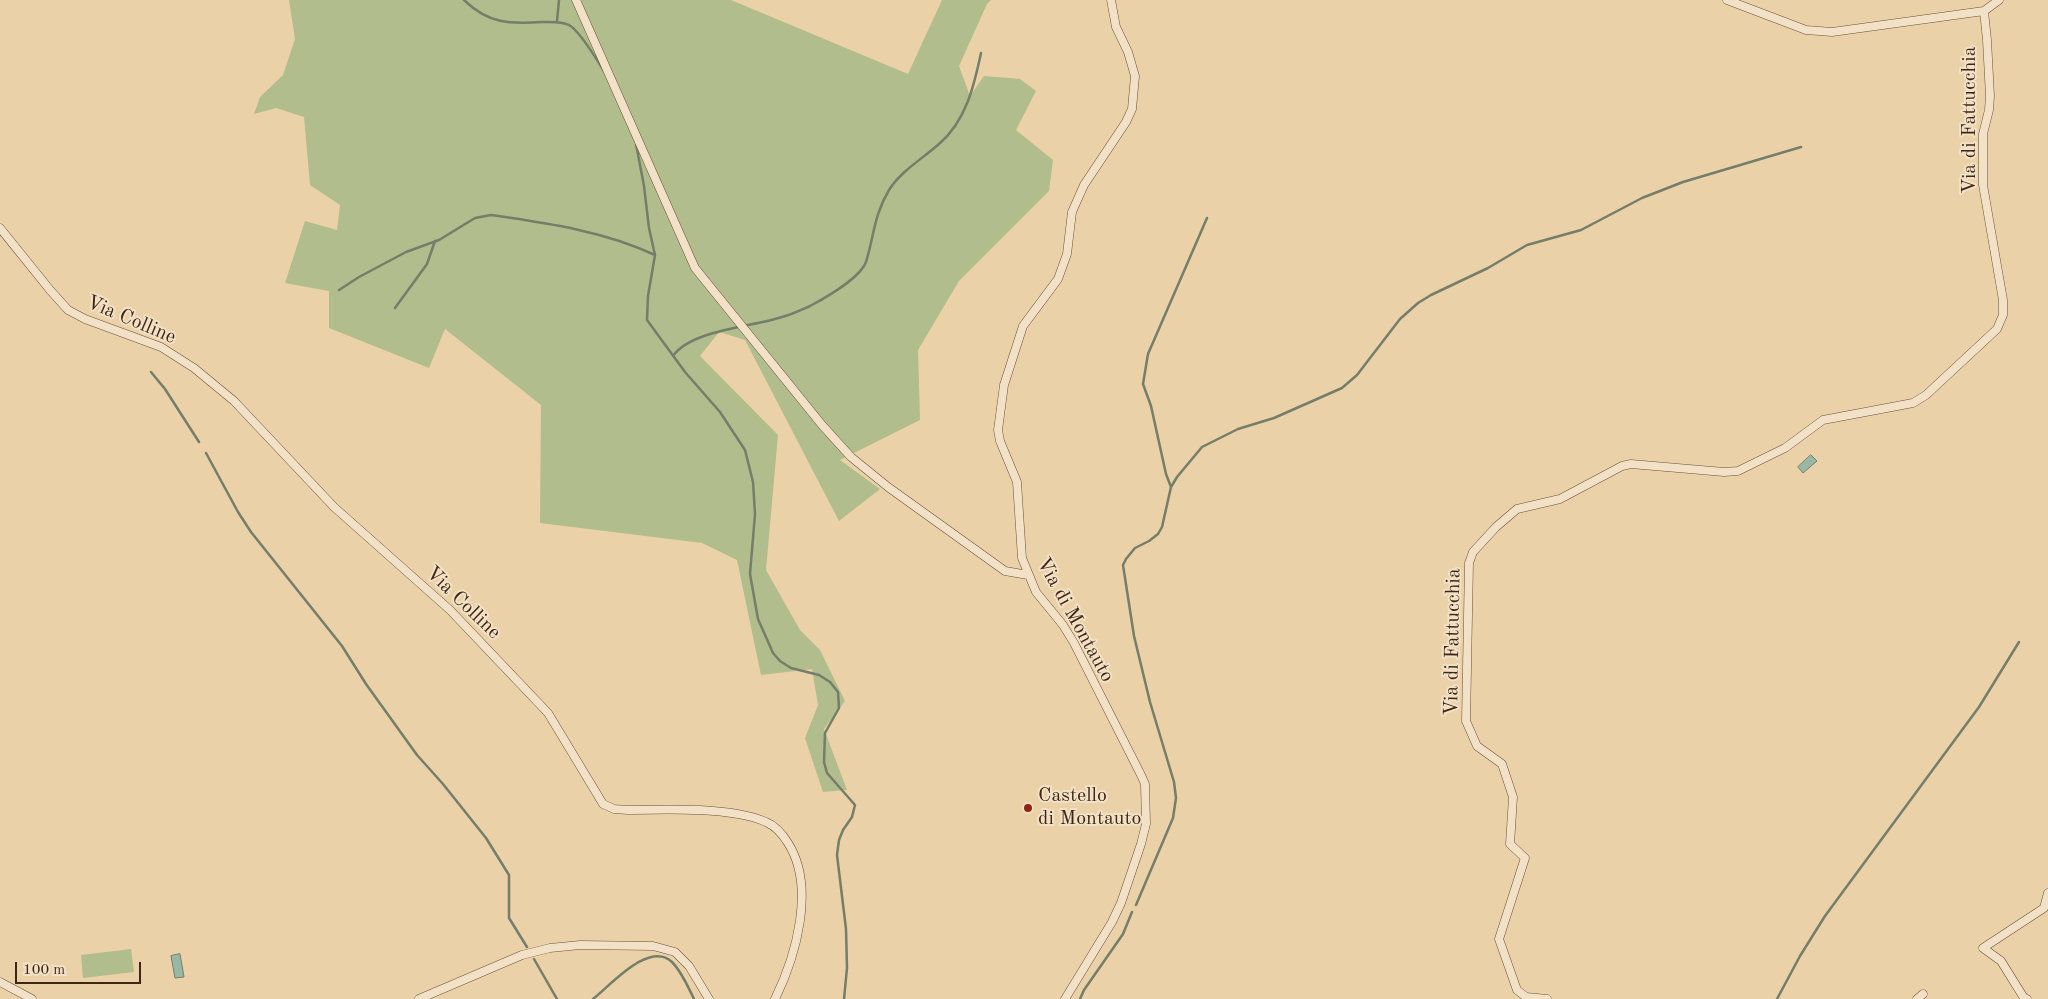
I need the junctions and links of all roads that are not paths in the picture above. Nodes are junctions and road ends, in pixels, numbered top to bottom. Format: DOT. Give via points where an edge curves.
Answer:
graph roads {
  1 [pos="576,0"];
  2 [pos="1111,0"];
  3 [pos="1727,0"];
  4 [pos="1999,0"];
  5 [pos="1984,11"];
  6 [pos="0,228"];
  7 [pos="1028,575"];
  8 [pos="2048,893"];
  9 [pos="0,982"];
  10 [pos="32,999"];
  11 [pos="419,999"];
  12 [pos="709,999"];
  13 [pos="775,999"];
  14 [pos="1065,999"];
  15 [pos="1547,999"];
  16 [pos="2027,999"];
  1 -- 7 [label="street" via="695,268 851,457 1005,571"];
  2 -- 14 [label="street, Via di Montauto" via="1116,27 1135,76 1132,109 1084,185 1072,212 1067,254 1058,279 1023,326 1004,385 998,430 1017,482 1022,558 1031,582 1074,644 1145,784 1146,824 1125,894 1112,922"];
  3 -- 5 [label="street" via="1806,30 1832,32"];
  4 -- 5 [label="street"];
  5 -- 15 [label="street, Via di Fattucchia" via="1990,96 1983,134 1983,185 2003,300 2003,315 1997,329 1913,403 1823,420 1785,448 1738,471 1622,466 1560,499 1517,509 1473,552 1468,564 1466,721 1477,746 1502,764 1513,798 1510,844 1524,858 1499,938 1517,990 1526,997"];
  6 -- 13 [label="street, Via Colline" via="68,310 162,347 234,401 334,507 450,610 548,713 603,804 628,810 735,813 769,823 782,835 799,869 803,900 792,958"];
  8 -- 16 [label="street" via="2044,908 1983,948 2001,961"];
  9 -- 10 [label="street"];
  11 -- 12 [label="street" via="522,955 580,945 653,946 675,952 689,966"];
}
